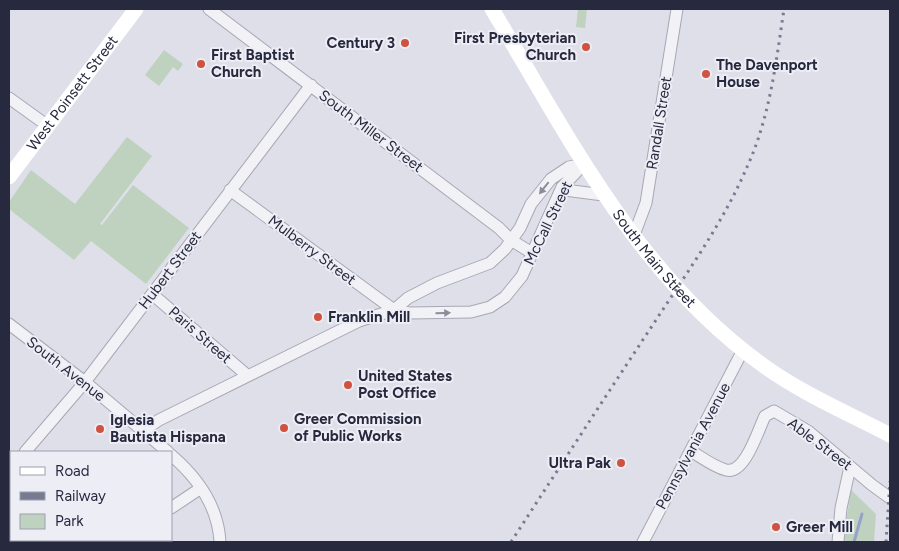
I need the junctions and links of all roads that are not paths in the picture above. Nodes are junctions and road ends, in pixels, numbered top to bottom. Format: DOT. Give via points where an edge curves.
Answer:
graph roads {
  1 [pos="136,9"];
  2 [pos="208,9"];
  3 [pos="492,9"];
  4 [pos="677,9"];
  5 [pos="311,85"];
  6 [pos="9,98"];
  7 [pos="48,126"];
  8 [pos="584,164"];
  9 [pos="9,177"];
  10 [pos="230,190"];
  11 [pos="603,195"];
  12 [pos="558,197"];
  13 [pos="634,235"];
  14 [pos="511,240"];
  15 [pos="532,254"];
  16 [pos="152,294"];
  17 [pos="394,310"];
  18 [pos="9,324"];
  19 [pos="743,350"];
  20 [pos="248,376"];
  21 [pos="85,382"];
  22 [pos="143,431"];
  23 [pos="890,435"];
  24 [pos="26,451"];
  25 [pos="167,451"];
  26 [pos="691,451"];
  27 [pos="172,456"];
  28 [pos="850,467"];
  29 [pos="201,488"];
  30 [pos="890,498"];
  31 [pos="172,507"];
  32 [pos="220,542"];
  33 [pos="643,542"];
  34 [pos="838,542"];
  1 -- 7 [label="main road, West Poinsett Street"];
  2 -- 5 [label="street, South Miller Street"];
  3 -- 8 [label="main road, South Main Street"];
  4 -- 13 [label="street, Randall Street" via="646,203"];
  5 -- 10 [label="street, Hubert Street"];
  5 -- 14 [label="street, South Miller Street"];
  6 -- 7 [label="street"];
  7 -- 9 [label="main road, West Poinsett Street"];
  8 -- 11 [label="main road, South Main Street"];
  8 -- 12 [label="street, McCall Street" via="570,176"];
  8 -- 14 [label="street, McCall Street, one-way" via="569,167 551,179 531,204"];
  10 -- 16 [label="street, Hubert Street"];
  10 -- 17 [label="street, Mulberry Street"];
  11 -- 12 [label="street" via="565,190"];
  11 -- 13 [label="main road, South Main Street"];
  12 -- 15 [label="street, McCall Street"];
  13 -- 19 [label="main road, South Main Street" via="676,289"];
  14 -- 15 [label="street, South Miller Street"];
  14 -- 17 [label="street, McCall Street" via="498,258 490,263 437,283 408,298"];
  17 -- 15 [label="street, McCall Street, one-way" via="409,313 471,312 490,307 505,297 522,276"];
  16 -- 20 [label="street, Paris Street"];
  16 -- 21 [label="street, Hubert Street"];
  17 -- 20 [label="street, McCall Street" via="359,321"];
  18 -- 21 [label="street, South Avenue"];
  19 -- 23 [label="main road, South Main Street" via="789,381"];
  19 -- 26 [label="street, Pennsylvania Avenue"];
  20 -- 22 [label="street, McCall Street"];
  21 -- 22 [label="street, South Avenue"];
  21 -- 24 [label="street, Hubert Street"];
  22 -- 25 [label="street, South Avenue"];
  26 -- 28 [label="street, Able Street" via="724,470 736,469 743,463 765,416 774,411 808,431"];
  26 -- 33 [label="street, Pennsylvania Avenue"];
  27 -- 29 [label="street"];
  28 -- 30 [label="street, Able Street"];
  28 -- 34 [label="street"];
  29 -- 31 [label="street"];
  29 -- 32 [label="street" via="217,518"];
}
